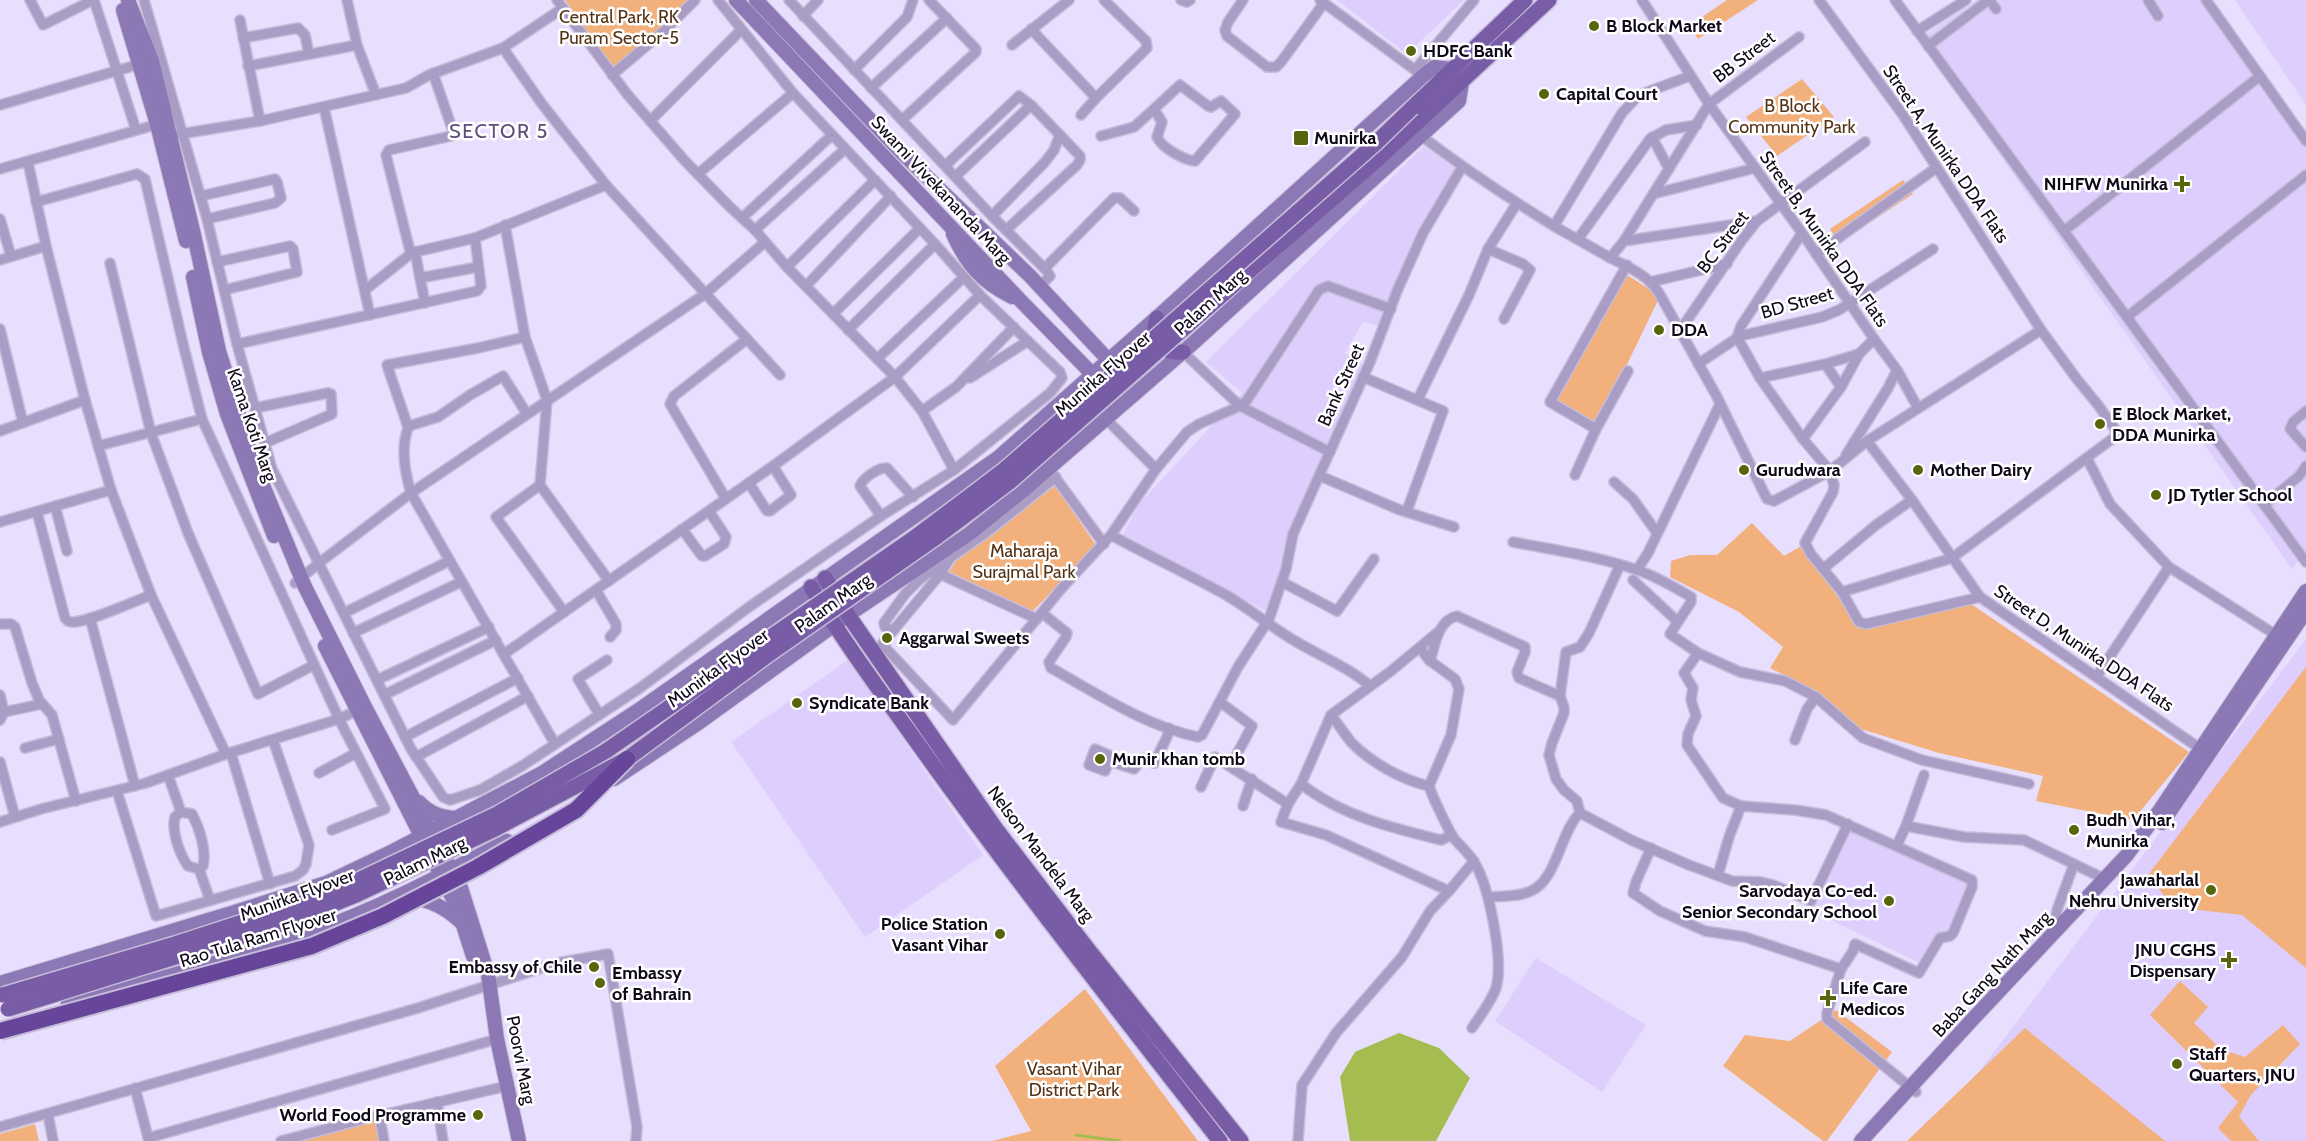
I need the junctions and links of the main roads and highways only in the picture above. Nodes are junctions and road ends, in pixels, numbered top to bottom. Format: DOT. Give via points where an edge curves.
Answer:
graph roads {
  1 [pos="119,0"];
  2 [pos="128,0"];
  3 [pos="736,0"];
  4 [pos="756,0"];
  5 [pos="1525,0"];
  6 [pos="1549,0"];
  7 [pos="1451,69"];
  8 [pos="1462,82"];
  9 [pos="1416,113"];
  10 [pos="170,129"];
  11 [pos="1156,318"];
  12 [pos="1183,352"];
  13 [pos="1109,359"];
  14 [pos="1094,374"];
  15 [pos="1136,392"];
  16 [pos="1119,406"];
  17 [pos="825,578"];
  18 [pos="811,587"];
  19 [pos="2306,591"];
  20 [pos="2306,611"];
  21 [pos="848,615"];
  22 [pos="833,625"];
  23 [pos="360,709"];
  24 [pos="2205,752"];
  25 [pos="627,759"];
  26 [pos="415,799"];
  27 [pos="457,818"];
  28 [pos="411,819"];
  29 [pos="425,835"];
  30 [pos="400,848"];
  31 [pos="352,870"];
  32 [pos="447,874"];
  33 [pos="398,897"];
  34 [pos="369,909"];
  35 [pos="462,922"];
  36 [pos="488,985"];
  37 [pos="2002,995"];
  38 [pos="2,999"];
  39 [pos="0,1023"];
  40 [pos="0,1031"];
  41 [pos="1913,1090"];
  42 [pos="519,1141"];
  43 [pos="1220,1141"];
  44 [pos="1241,1141"];
  45 [pos="1861,1141"];
  46 [pos="1871,1141"];
  1 -- 10 [label="main road, Kama Koti Marg" via="140,64"];
  2 -- 10 [label="main road, Kama Koti Marg" via="152,61"];
  3 -- 14 [label="main road, Swami Vivekananda Marg" via="948,224 963,257 991,286 1020,300"];
  4 -- 13 [label="main road, Swami Vivekananda Marg" via="901,152"];
  5 -- 7 [label="main road"];
  6 -- 8 [label="main road, Palam Marg"];
  7 -- 9 [label="main road, Munirka Flyover"];
  7 -- 11 [label="main road, Palam Marg" via="1434,67 1419,73"];
  8 -- 9 [label="main road, Munirka Flyover"];
  8 -- 12 [label="main road, Palam Marg" via="1459,101"];
  9 -- 25 [label="main road, Munirka Flyover, bridge" via="1011,481"];
  9 -- 38 [label="main road, Munirka Flyover, bridge" via="1376,143 1004,470 922,532 606,752 496,814 350,884"];
  10 -- 23 [label="main road, Kama Koti Marg" via="185,236 209,352 227,414 261,505"];
  11 -- 12 [label="main road" via="1154,336 1158,344 1174,353"];
  11 -- 13 [label="main road, Palam Marg"];
  12 -- 15 [label="main road, Palam Marg"];
  13 -- 14 [label="main road, Palam Marg"];
  13 -- 15 [label="main road, Swami Vivekananda Marg"];
  14 -- 16 [label="main road"];
  14 -- 17 [label="main road, Palam Marg" via="999,457"];
  15 -- 16 [label="main road, Palam Marg"];
  16 -- 21 [label="main road, Palam Marg" via="1052,473"];
  17 -- 18 [label="main road, Palam Marg"];
  17 -- 21 [label="main road, Nelson Mandela Marg"];
  18 -- 22 [label="main road, Nelson Mandela Marg"];
  18 -- 27 [label="main road, Palam Marg" via="640,709 552,766"];
  19 -- 24 [label="main road, Baba Gang Nath Marg"];
  20 -- 24 [label="main road, Baba Gang Nath Marg"];
  21 -- 22 [label="main road, Palam Marg"];
  21 -- 44 [label="main road, Nelson Mandela Marg" via="877,647 912,707 996,829"];
  22 -- 32 [label="main road, Palam Marg" via="697,724 563,812"];
  22 -- 43 [label="main road, Nelson Mandela Marg" via="1080,964"];
  23 -- 26 [label="main road, Kama Koti Marg"];
  23 -- 28 [label="main road, Kama Koti Marg"];
  24 -- 37 [label="main road, Baba Gang Nath Marg" via="2106,879"];
  24 -- 37 [label="main road, Baba Gang Nath Marg" via="2183,794 2124,872"];
  25 -- 38 [label="main road, Munirka Flyover, bridge" via="493,830 294,920"];
  25 -- 40 [label="highway, Rao Tula Ram Flyover, bridge" via="576,810 383,916 312,946"];
  26 -- 27 [label="main road" via="427,811"];
  26 -- 29 [label="main road, Kama Koti Marg"];
  27 -- 29 [label="main road, Palam Marg"];
  28 -- 29 [label="main road, Kama Koti Marg"];
  28 -- 30 [label="main road" via="412,829"];
  29 -- 30 [label="main road, Palam Marg"];
  29 -- 32 [label="main road"];
  30 -- 31 [label="main road, Palam Marg"];
  31 -- 34 [label="main road" via="365,870 375,881 377,899"];
  31 -- 38 [label="main road, Palam Marg" via="326,883 235,912"];
  32 -- 33 [label="main road, Palam Marg"];
  32 -- 35 [label="main road, Poorvi Marg"];
  32 -- 36 [label="main road, Poorvi Marg" via="468,905"];
  33 -- 34 [label="main road, Palam Marg"];
  33 -- 35 [label="main road" via="429,901"];
  34 -- 39 [label="main road, Palam Marg" via="243,954"];
  35 -- 36 [label="main road, Poorvi Marg" via="480,976"];
  36 -- 42 [label="main road, Poorvi Marg"];
  37 -- 41 [label="main road, Baba Gang Nath Marg"];
  41 -- 45 [label="main road, Baba Gang Nath Marg"];
  41 -- 46 [label="main road, Baba Gang Nath Marg"];
}
